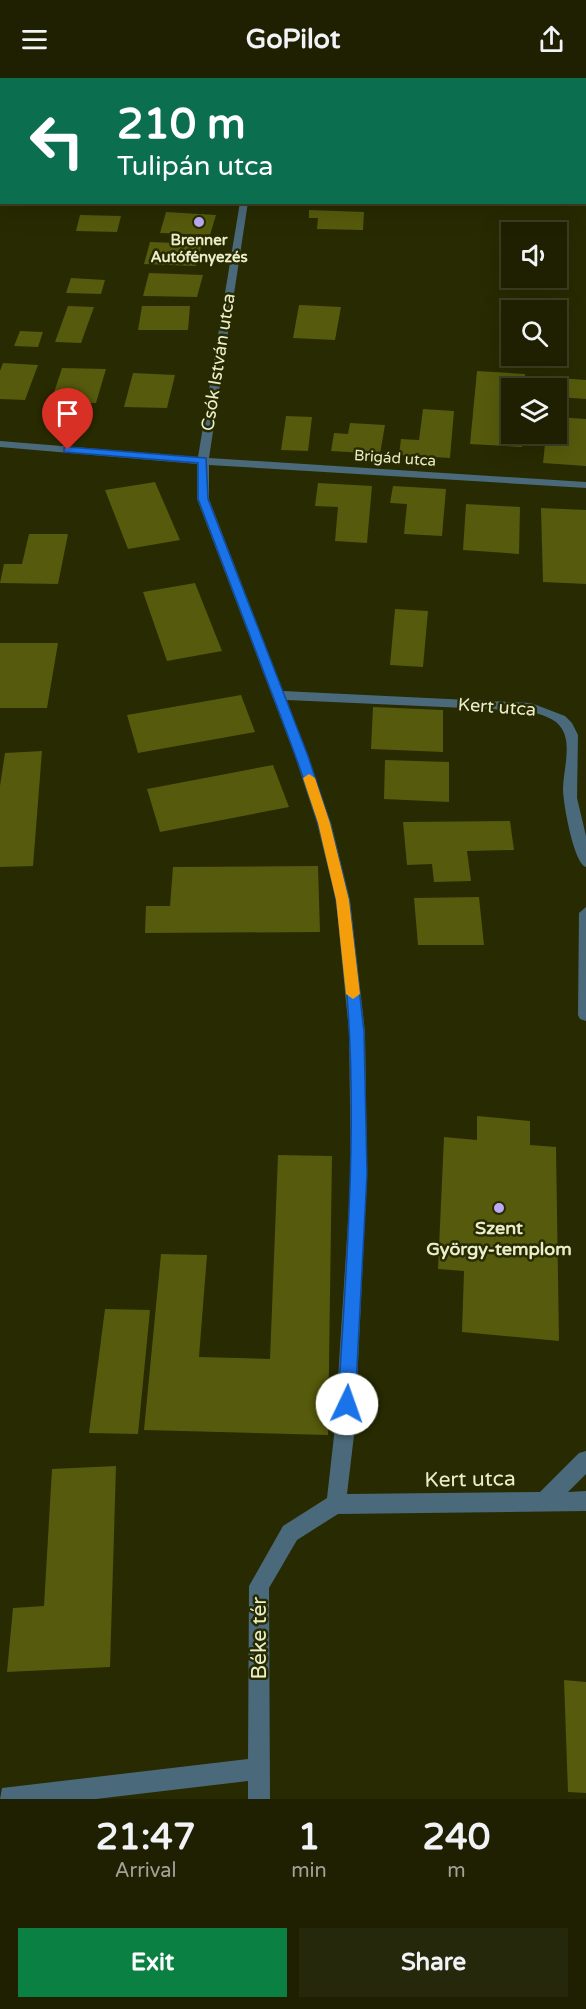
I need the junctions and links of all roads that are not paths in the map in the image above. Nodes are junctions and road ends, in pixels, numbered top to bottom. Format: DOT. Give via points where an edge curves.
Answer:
graph roads {
  1 [pos="244,204"];
  2 [pos="0,444"];
  3 [pos="203,460"];
  4 [pos="586,484"];
  5 [pos="277,695"];
  6 [pos="586,862"];
  7 [pos="586,913"];
  8 [pos="586,1015"];
  9 [pos="586,1460"];
  10 [pos="586,1501"];
  11 [pos="544,1502"];
  12 [pos="336,1504"];
  13 [pos="258,1769"];
  14 [pos="2,1799"];
  15 [pos="259,1799"];
  1 -- 3 [label="street, Csók István utca"];
  2 -- 3 [label="street, Brigád utca"];
  3 -- 4 [label="street, Brigád utca"];
  3 -- 5 [label="street, Csók István utca" via="203,499"];
  5 -- 6 [label="street, Kert utca" via="531,707 557,713 573,725 577,743 570,790"];
  5 -- 12 [label="street, Csók István utca" via="324,823 340,889 357,1032 359,1174 345,1427"];
  7 -- 8 [label="street"];
  9 -- 11 [label="street"];
  10 -- 11 [label="street, Kert utca"];
  11 -- 12 [label="street, Kert utca"];
  12 -- 13 [label="street, Béke tér" via="290,1533 259,1586"];
  13 -- 14 [label="street"];
  13 -- 15 [label="street, Béke tér"];
}
